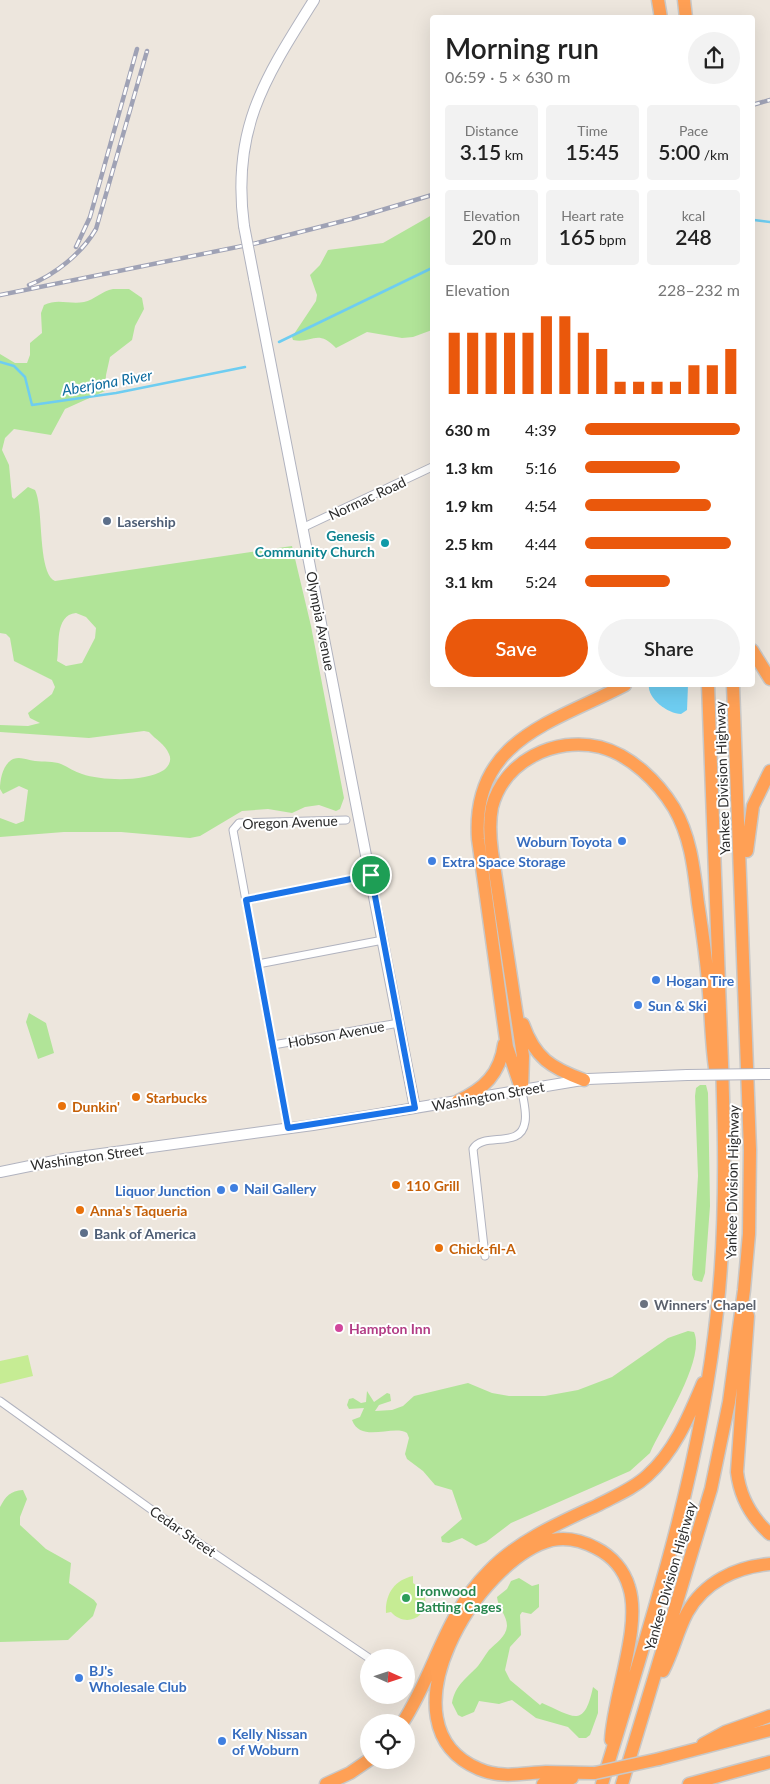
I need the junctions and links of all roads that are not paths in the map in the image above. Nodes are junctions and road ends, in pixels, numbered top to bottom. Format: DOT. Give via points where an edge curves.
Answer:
graph roads {
  1 [pos="314,0"];
  2 [pos="658,0"];
  3 [pos="684,0"];
  4 [pos="660,15"];
  5 [pos="686,15"];
  6 [pos="430,468"];
  7 [pos="302,528"];
  8 [pos="755,655"];
  9 [pos="770,679"];
  10 [pos="621,687"];
  11 [pos="708,687"];
  12 [pos="733,687"];
  13 [pos="770,771"];
  14 [pos="346,820"];
  15 [pos="371,875"];
  16 [pos="246,900"];
  17 [pos="742,938"];
  18 [pos="383,940"];
  19 [pos="258,964"];
  20 [pos="513,997"];
  21 [pos="399,1023"];
  22 [pos="505,1034"];
  23 [pos="273,1044"];
  24 [pos="770,1074"];
  25 [pos="584,1080"];
  26 [pos="522,1090"];
  27 [pos="458,1100"];
  28 [pos="415,1108"];
  29 [pos="288,1128"];
  30 [pos="724,1144"];
  31 [pos="0,1172"];
  32 [pos="749,1234"];
  33 [pos="485,1256"];
  34 [pos="710,1367"];
  35 [pos="0,1401"];
  36 [pos="770,1534"];
  37 [pos="770,1564"];
  38 [pos="360,1652"];
  39 [pos="648,1700"];
  40 [pos="408,1714"];
  41 [pos="770,1716"];
  42 [pos="770,1730"];
  43 [pos="688,1753"];
  44 [pos="609,1760"];
  45 [pos="770,1762"];
  46 [pos="360,1766"];
  47 [pos="577,1775"];
  48 [pos="599,1779"];
  49 [pos="326,1784"];
  50 [pos="543,1784"];
  51 [pos="622,1784"];
  52 [pos="689,1784"];
  1 -- 7 [label="main road, Olympia Avenue, bridge" via="266,80 251,117 241,179 244,226"];
  2 -- 4 [label="highway"];
  3 -- 5 [label="highway"];
  6 -- 7 [label="street, Normac Road"];
  7 -- 15 [label="main road, Olympia Avenue"];
  8 -- 9 [label="highway"];
  10 -- 22 [label="highway" via="550,720 522,737 505,753 483,793 478,839"];
  11 -- 30 [label="highway, Yankee Division Highway"];
  12 -- 17 [label="highway, Yankee Division Highway"];
  13 -- 17 [label="highway" via="756,798 748,833"];
  14 -- 16 [label="street, Oregon Avenue" via="240,823 235,826 233,832"];
  15 -- 16 [label="street"];
  15 -- 18 [label="main road, Olympia Avenue"];
  16 -- 19 [label="street"];
  17 -- 32 [label="highway, Yankee Division Highway" via="750,1131"];
  18 -- 19 [label="street"];
  18 -- 21 [label="main road, Olympia Avenue"];
  19 -- 23 [label="street"];
  20 -- 25 [label="highway" via="528,1038 540,1057 560,1071"];
  20 -- 26 [label="highway" via="523,1056"];
  20 -- 30 [label="highway" via="490,839 495,800 513,771 541,752 572,744 612,751 655,783 674,808 688,839 706,963"];
  21 -- 23 [label="street, Hobson Avenue"];
  21 -- 28 [label="main road, Olympia Avenue"];
  22 -- 26 [label="highway" via="510,1060"];
  22 -- 27 [label="highway" via="502,1056 493,1076 483,1087"];
  23 -- 29 [label="street"];
  24 -- 25 [label="main road, Washington Street, bridge" via="628,1076"];
  25 -- 26 [label="main road, Washington Street"];
  26 -- 27 [label="main road, Washington Street"];
  26 -- 33 [label="street" via="525,1117 521,1131 510,1138 479,1143 473,1149"];
  27 -- 28 [label="main road, Washington Street"];
  28 -- 29 [label="main road, Washington Street"];
  29 -- 31 [label="main road, Washington Street" via="64,1159"];
  30 -- 34 [label="highway, Yankee Division Highway" via="722,1255"];
  32 -- 36 [label="highway" via="748,1320 737,1472 747,1507"];
  32 -- 39 [label="highway, Yankee Division Highway" via="733,1374 717,1462"];
  34 -- 40 [label="highway" via="677,1439 650,1473 622,1493 520,1545 479,1581 450,1624"];
  34 -- 44 [label="highway, Yankee Division Highway" via="698,1440 679,1522"];
  35 -- 38 [label="street, Cedar Street" via="184,1533"];
  37 -- 39 [label="highway" via="754,1565 730,1573 703,1592 688,1612"];
  39 -- 51 [label="highway, Yankee Division Highway"];
  41 -- 43 [label="highway" via="725,1732"];
  42 -- 43 [label="highway"];
  43 -- 48 [label="highway, bridge"];
  44 -- 47 [label="highway" via="612,1717 631,1625 630,1588 620,1569 602,1551 578,1540 552,1540 534,1547 509,1565 470,1608 444,1661 435,1713 448,1746 478,1769 518,1776 544,1772"];
  44 -- 48 [label="highway, Yankee Division Highway"];
  45 -- 52 [label="highway"];
  46 -- 49 [label="highway"];
  47 -- 48 [label="highway"];
  47 -- 50 [label="highway"];
}
